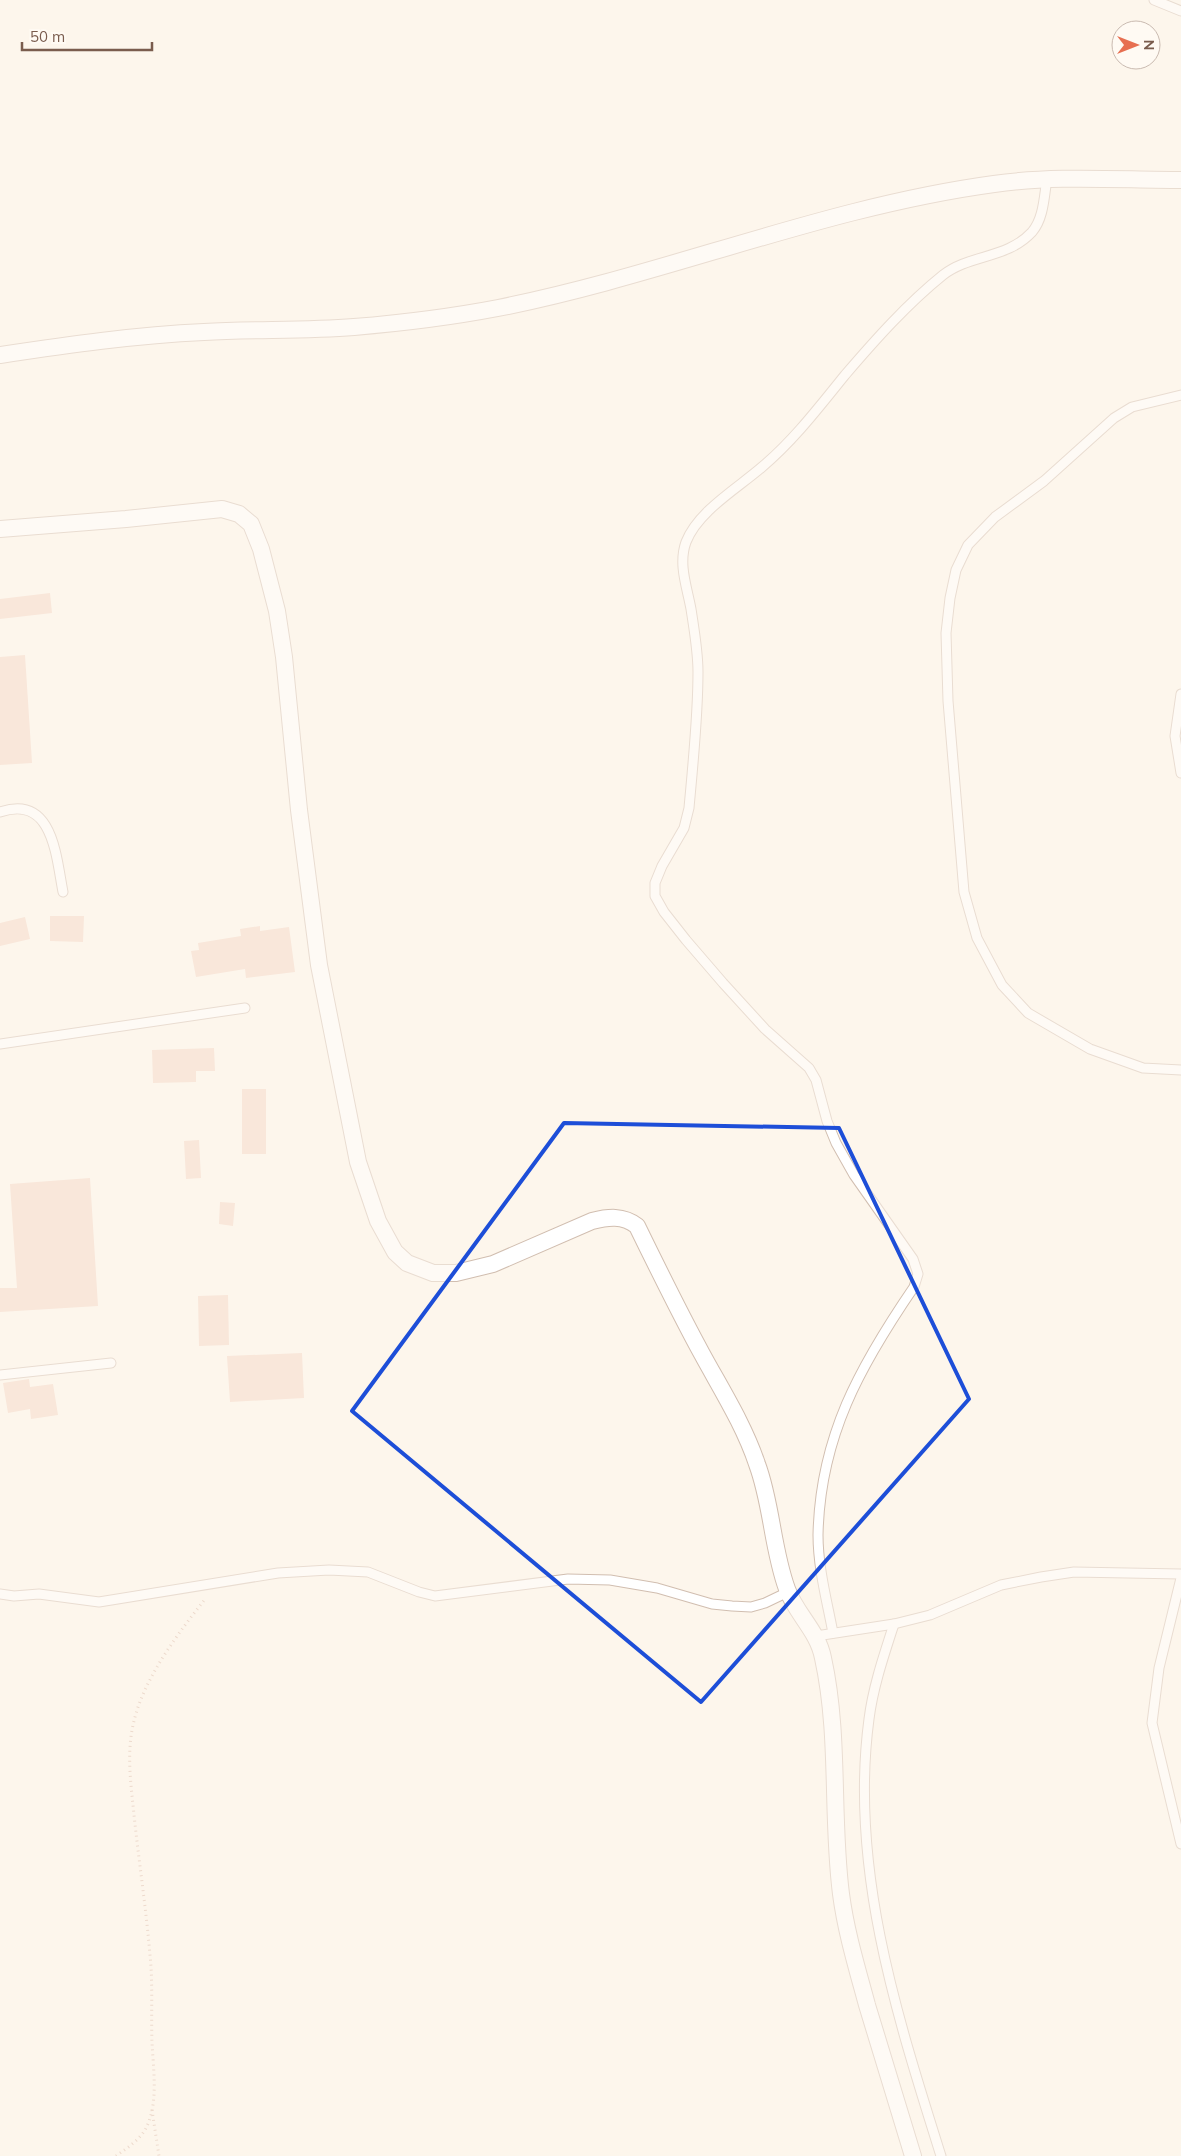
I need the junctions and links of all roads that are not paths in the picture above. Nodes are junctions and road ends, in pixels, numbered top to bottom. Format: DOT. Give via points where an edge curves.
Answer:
graph roads {
  1 [pos="1154,0"];
  2 [pos="1181,11"];
  3 [pos="1047,179"];
  4 [pos="1181,180"];
  5 [pos="0,355"];
  6 [pos="1181,395"];
  7 [pos="0,529"];
  8 [pos="1181,694"];
  9 [pos="1181,773"];
  10 [pos="0,812"];
  11 [pos="63,892"];
  12 [pos="244,1008"];
  13 [pos="0,1044"];
  14 [pos="1181,1070"];
  15 [pos="111,1363"];
  16 [pos="0,1375"];
  17 [pos="1181,1576"];
  18 [pos="788,1592"];
  19 [pos="0,1594"];
  20 [pos="894,1624"];
  21 [pos="833,1633"];
  22 [pos="816,1636"];
  23 [pos="1181,1844"];
  24 [pos="913,2156"];
  25 [pos="941,2156"];
  1 -- 2 [label="lane"];
  3 -- 4 [label="street"];
  3 -- 5 [label="street" via="918,197 820,220 618,279 498,308 353,327 186,333"];
  3 -- 21 [label="lane" via="1038,222 1031,232 999,254 944,274 911,304 875,341 791,440 700,521 686,541 683,560 698,670 690,808 684,828 655,883 655,896 664,912 723,983 765,1029 809,1068 816,1080 836,1143 854,1175 901,1239 918,1274 914,1287 863,1367 831,1444 822,1486 818,1536 821,1573"];
  6 -- 14 [label="lane" via="1132,408 1114,418 1064,464 995,517 968,544 956,570 946,633 948,701 964,892 978,938 1002,985 1028,1013 1090,1050 1143,1068"];
  7 -- 18 [label="street" via="126,520 222,508 239,514 251,524 277,611 319,964 358,1162 378,1221 395,1252 407,1263 433,1273 456,1273 493,1264 592,1221 620,1218 637,1226 757,1464 771,1512 779,1566"];
  8 -- 9 [label="lane" via="1175,736"];
  10 -- 11 [label="lane" via="10,808 30,810 45,822 54,841"];
  12 -- 13 [label="lane"];
  15 -- 16 [label="lane"];
  17 -- 20 [label="lane" via="1074,1572 1041,1576 1001,1586 930,1615"];
  17 -- 23 [label="lane" via="1159,1668 1152,1723"];
  18 -- 19 [label="lane" via="751,1607 712,1604 657,1588 610,1580 568,1579 436,1596 368,1572 329,1570 278,1572 99,1602 39,1594"];
  18 -- 22 [label="street" via="800,1616"];
  20 -- 21 [label="lane"];
  20 -- 25 [label="lane" via="869,1718 865,1770 866,1826 872,1887 895,2004"];
  21 -- 22 [label="lane"];
  22 -- 24 [label="street" via="828,1684 836,1841 843,1906 852,1950"];
}
